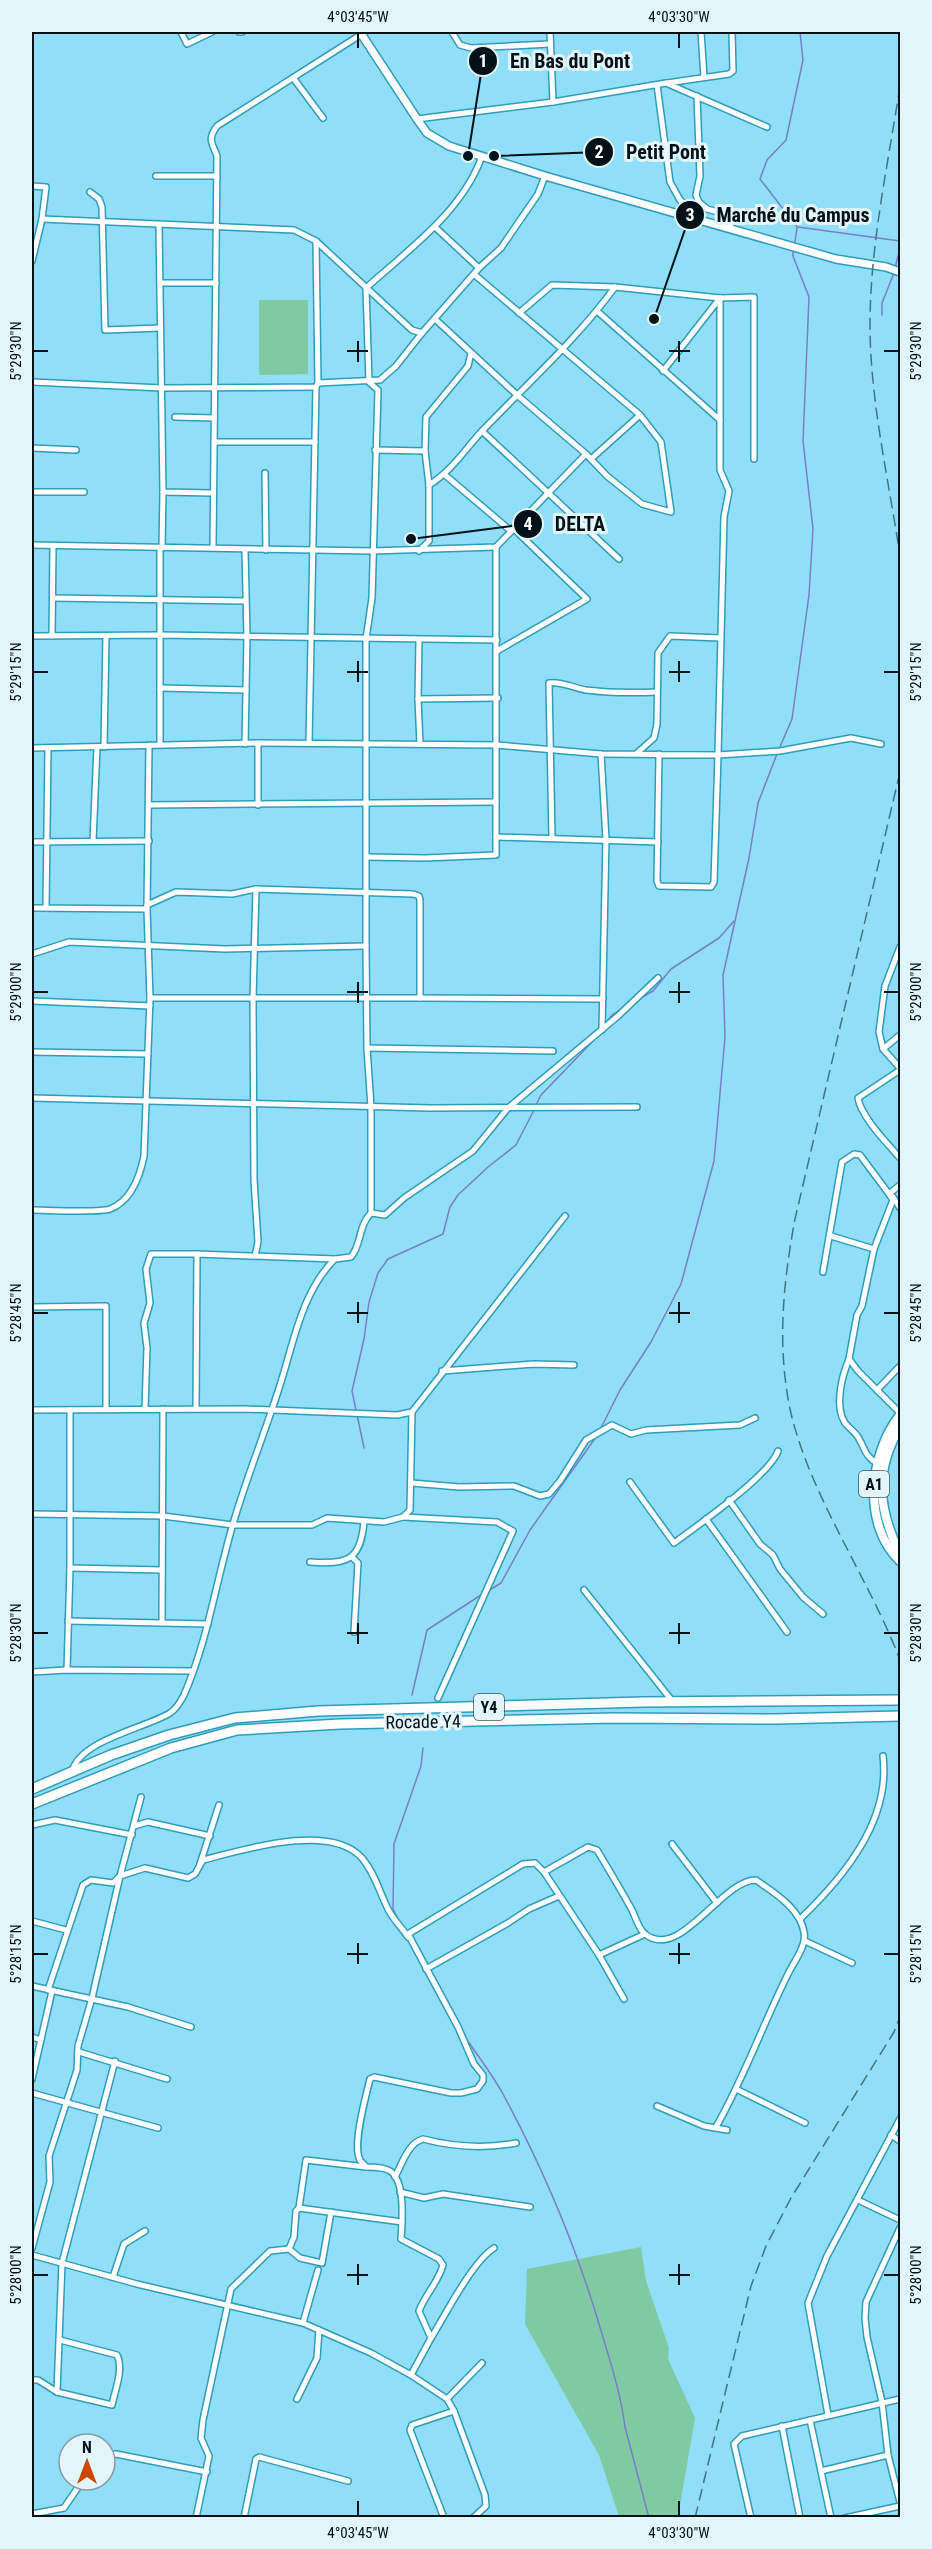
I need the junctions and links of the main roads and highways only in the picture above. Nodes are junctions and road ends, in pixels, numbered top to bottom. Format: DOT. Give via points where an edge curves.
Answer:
graph roads {
  1 [pos="900,1414"];
  2 [pos="900,1427"];
  3 [pos="900,1554"];
  4 [pos="900,1561"];
  5 [pos="899,1700"];
  6 [pos="900,1716"];
  7 [pos="32,1789"];
  8 [pos="32,1804"];
  1 -- 4 [label="main road, A1" via="877,1463 874,1487 890,1550"];
  2 -- 3 [label="main road, A1" via="890,1445 881,1489"];
  5 -- 7 [label="highway, Rocade Y4 / Y4" via="643,1702 318,1711 235,1718 111,1755"];
  6 -- 8 [label="highway, Rocade Y4 / Y4" via="615,1718 237,1730 171,1748"];
}
